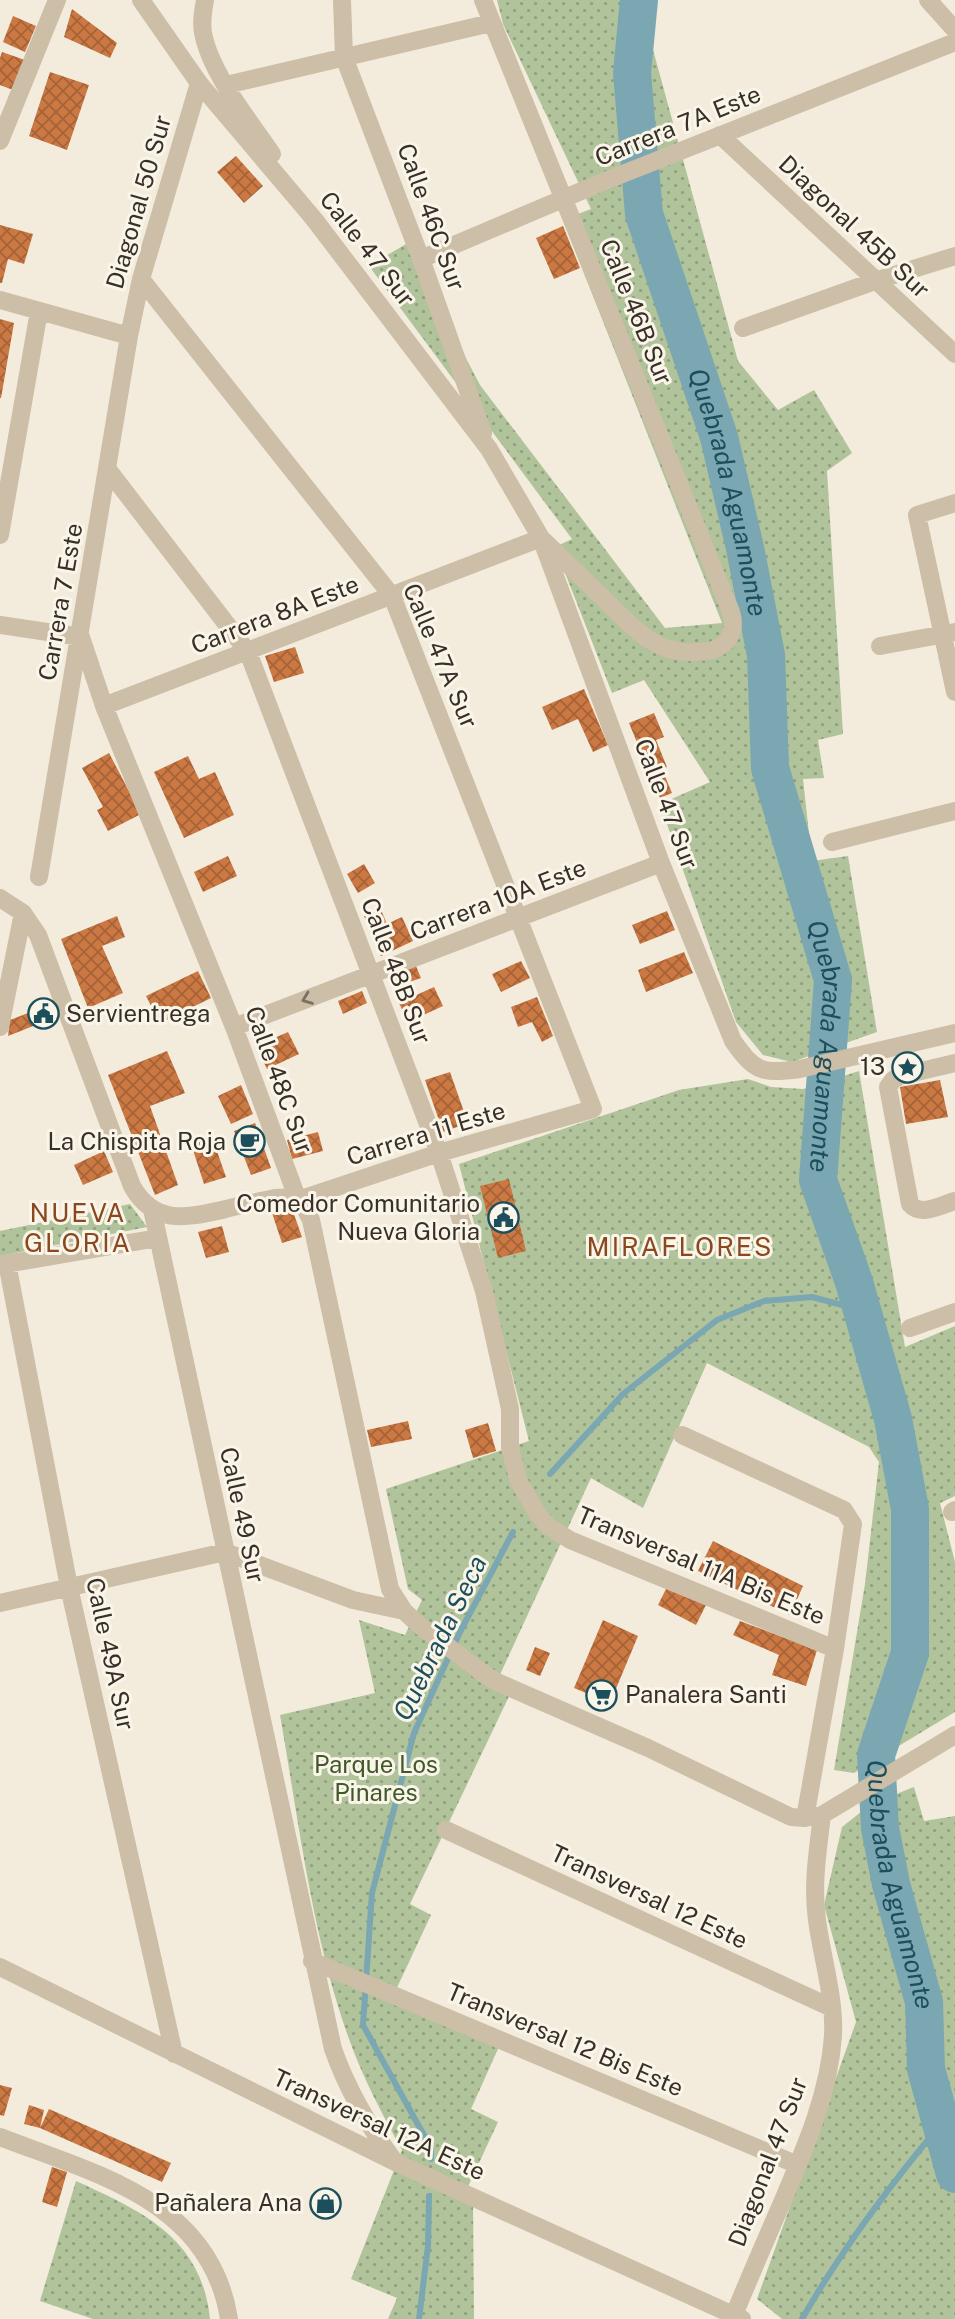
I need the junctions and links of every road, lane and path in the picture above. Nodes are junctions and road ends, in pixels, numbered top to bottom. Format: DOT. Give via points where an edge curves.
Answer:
graph roads {
  1 [pos="57,0"];
  2 [pos="141,0"];
  3 [pos="205,0"];
  4 [pos="342,0"];
  5 [pos="483,0"];
  6 [pos="928,0"];
  7 [pos="491,23"];
  8 [pos="955,30"];
  9 [pos="955,43"];
  10 [pos="345,57"];
  11 [pos="199,82"];
  12 [pos="226,85"];
  13 [pos="720,135"];
  14 [pos="0,141"];
  15 [pos="563,199"];
  16 [pos="314,219"];
  17 [pos="955,256"];
  18 [pos="421,259"];
  19 [pos="141,279"];
  20 [pos="875,281"];
  21 [pos="0,300"];
  22 [pos="39,311"];
  23 [pos="743,328"];
  24 [pos="129,335"];
  25 [pos="955,354"];
  26 [pos="489,449"];
  27 [pos="109,471"];
  28 [pos="955,503"];
  29 [pos="0,535"];
  30 [pos="541,538"];
  31 [pos="392,596"];
  32 [pos="0,625"];
  33 [pos="948,634"];
  34 [pos="80,637"];
  35 [pos="725,642"];
  36 [pos="880,646"];
  37 [pos="247,652"];
  38 [pos="955,692"];
  39 [pos="104,706"];
  40 [pos="955,811"];
  41 [pos="832,842"];
  42 [pos="661,863"];
  43 [pos="40,877"];
  44 [pos="0,898"];
  45 [pos="23,913"];
  46 [pos="519,918"];
  47 [pos="371,975"];
  48 [pos="0,1027"];
  49 [pos="234,1027"];
  50 [pos="955,1033"];
  51 [pos="955,1063"];
  52 [pos="593,1109"];
  53 [pos="439,1153"];
  54 [pos="298,1200"];
  55 [pos="955,1201"];
  56 [pos="152,1209"];
  57 [pos="158,1238"];
  58 [pos="4,1264"];
  59 [pos="955,1311"];
  60 [pos="910,1328"];
  61 [pos="682,1435"];
  62 [pos="548,1526"];
  63 [pos="225,1552"];
  64 [pos="69,1587"];
  65 [pos="0,1603"];
  66 [pos="411,1618"];
  67 [pos="835,1649"];
  68 [pos="955,1735"];
  69 [pos="814,1817"];
  70 [pos="446,1830"];
  71 [pos="312,1961"];
  72 [pos="0,1967"];
  73 [pos="832,2008"];
  74 [pos="174,2054"];
  75 [pos="0,2137"];
  76 [pos="396,2162"];
  77 [pos="798,2165"];
  78 [pos="738,2317"];
  79 [pos="229,2319"];
  1 -- 14 [label="street"];
  2 -- 11 [label="street, Calle 47 Sur"];
  3 -- 12 [label="street" via="203,32"];
  4 -- 10 [label="street, Calle 46C Sur"];
  5 -- 7 [label="street, Calle 46B Sur"];
  6 -- 8 [label="street"];
  7 -- 10 [label="street"];
  7 -- 15 [label="street, Calle 46B Sur"];
  9 -- 13 [label="street, Carrera 7A Este"];
  10 -- 12 [label="street"];
  10 -- 18 [label="street, Calle 46C Sur"];
  11 -- 16 [label="street, Calle 47 Sur"];
  11 -- 19 [label="street, Diagonal 50 Sur"];
  12 -- 16 [label="street"];
  13 -- 15 [label="street, Carrera 7A Este"];
  13 -- 20 [label="street, Diagonal 45B Sur"];
  15 -- 18 [label="street, Carrera 7A Este"];
  15 -- 35 [label="street, Calle 46B Sur" via="731,612 733,626"];
  16 -- 26 [label="street, Calle 47 Sur"];
  17 -- 20 [label="street"];
  18 -- 26 [label="street, Calle 46C Sur"];
  19 -- 24 [label="street, Diagonal 50 Sur"];
  19 -- 31 [label="street, Calle 47A Sur"];
  20 -- 23 [label="street"];
  20 -- 25 [label="street, Diagonal 45B Sur"];
  21 -- 22 [label="street"];
  22 -- 24 [label="street"];
  22 -- 29 [label="street"];
  24 -- 27 [label="street, Carrera 7 Este"];
  26 -- 30 [label="street, Calle 47 Sur"];
  27 -- 34 [label="street, Carrera 7 Este"];
  27 -- 37 [label="street, Calle 48B Sur"];
  28 -- 33 [label="street" via="917,515"];
  30 -- 31 [label="street, Carrera 8A Este"];
  30 -- 35 [label="street, Calle 47 Sur" via="651,642 688,653 713,650"];
  30 -- 42 [label="street, Calle 47 Sur"];
  31 -- 37 [label="street, Carrera 8A Este"];
  31 -- 46 [label="street, Calle 47A Sur"];
  32 -- 34 [label="street"];
  33 -- 36 [label="street"];
  33 -- 38 [label="street"];
  34 -- 39 [label="street, Calle 48C Sur"];
  34 -- 43 [label="street, Carrera 7 Este"];
  37 -- 39 [label="street, Carrera 8A Este"];
  37 -- 47 [label="street, Calle 48B Sur"];
  39 -- 49 [label="street, Calle 48C Sur"];
  40 -- 41 [label="street"];
  42 -- 46 [label="street, Carrera 10A Este"];
  42 -- 50 [label="street, Calle 47 Sur" via="733,1041 754,1067 800,1069"];
  44 -- 45 [label="street, Calle 49 Sur"];
  45 -- 48 [label="street"];
  45 -- 56 [label="street, Calle 49 Sur" via="46,951 132,1186"];
  46 -- 47 [label="street, Carrera 10A Este"];
  46 -- 52 [label="street, Calle 47A Sur"];
  47 -- 49 [label="street, Carrera 10A Este, one-way"];
  47 -- 53 [label="street, Calle 48B Sur"];
  49 -- 54 [label="street, Calle 48C Sur"];
  51 -- 55 [label="street" via="900,1076 888,1087 910,1204 920,1211"];
  52 -- 53 [label="street, Carrera 11 Este"];
  53 -- 54 [label="street, Carrera 11 Este"];
  53 -- 62 [label="street, Calle 48B Sur" via="484,1291 510,1409 513,1465 527,1498"];
  54 -- 56 [label="street, Carrera 11 Este" via="275,1198 183,1218"];
  54 -- 66 [label="street, Calle 48C Sur" via="313,1227 390,1589"];
  56 -- 57 [label="street, Calle 49 Sur"];
  57 -- 58 [label="street"];
  57 -- 63 [label="street, Calle 49 Sur"];
  58 -- 64 [label="street, Calle 49A Sur"];
  59 -- 60 [label="street"];
  61 -- 67 [label="street, Diagonal 47 Sur" via="844,1510 853,1524"];
  62 -- 67 [label="street, Transversal 11A Bis Este" via="570,1540"];
  63 -- 64 [label="street"];
  63 -- 66 [label="street"];
  63 -- 71 [label="street, Calle 49 Sur"];
  64 -- 65 [label="street"];
  64 -- 74 [label="street, Calle 49A Sur"];
  66 -- 69 [label="street" via="512,1690 648,1748 779,1812"];
  67 -- 69 [label="street, Diagonal 47 Sur"];
  68 -- 69 [label="street"];
  69 -- 73 [label="street, Diagonal 47 Sur" via="817,1919"];
  70 -- 73 [label="street, Transversal 12 Este"];
  71 -- 76 [label="street, Calle 49 Sur" via="342,2076"];
  71 -- 77 [label="street, Transversal 12 Bis Este"];
  72 -- 74 [label="street, Transversal 12A Este"];
  73 -- 77 [label="street, Diagonal 47 Sur" via="827,2078"];
  74 -- 76 [label="street, Transversal 12A Este"];
  75 -- 79 [label="street" via="146,2198 176,2219 203,2249 220,2281"];
  76 -- 78 [label="street, Transversal 12A Este"];
  77 -- 78 [label="street, Diagonal 47 Sur"];
}
